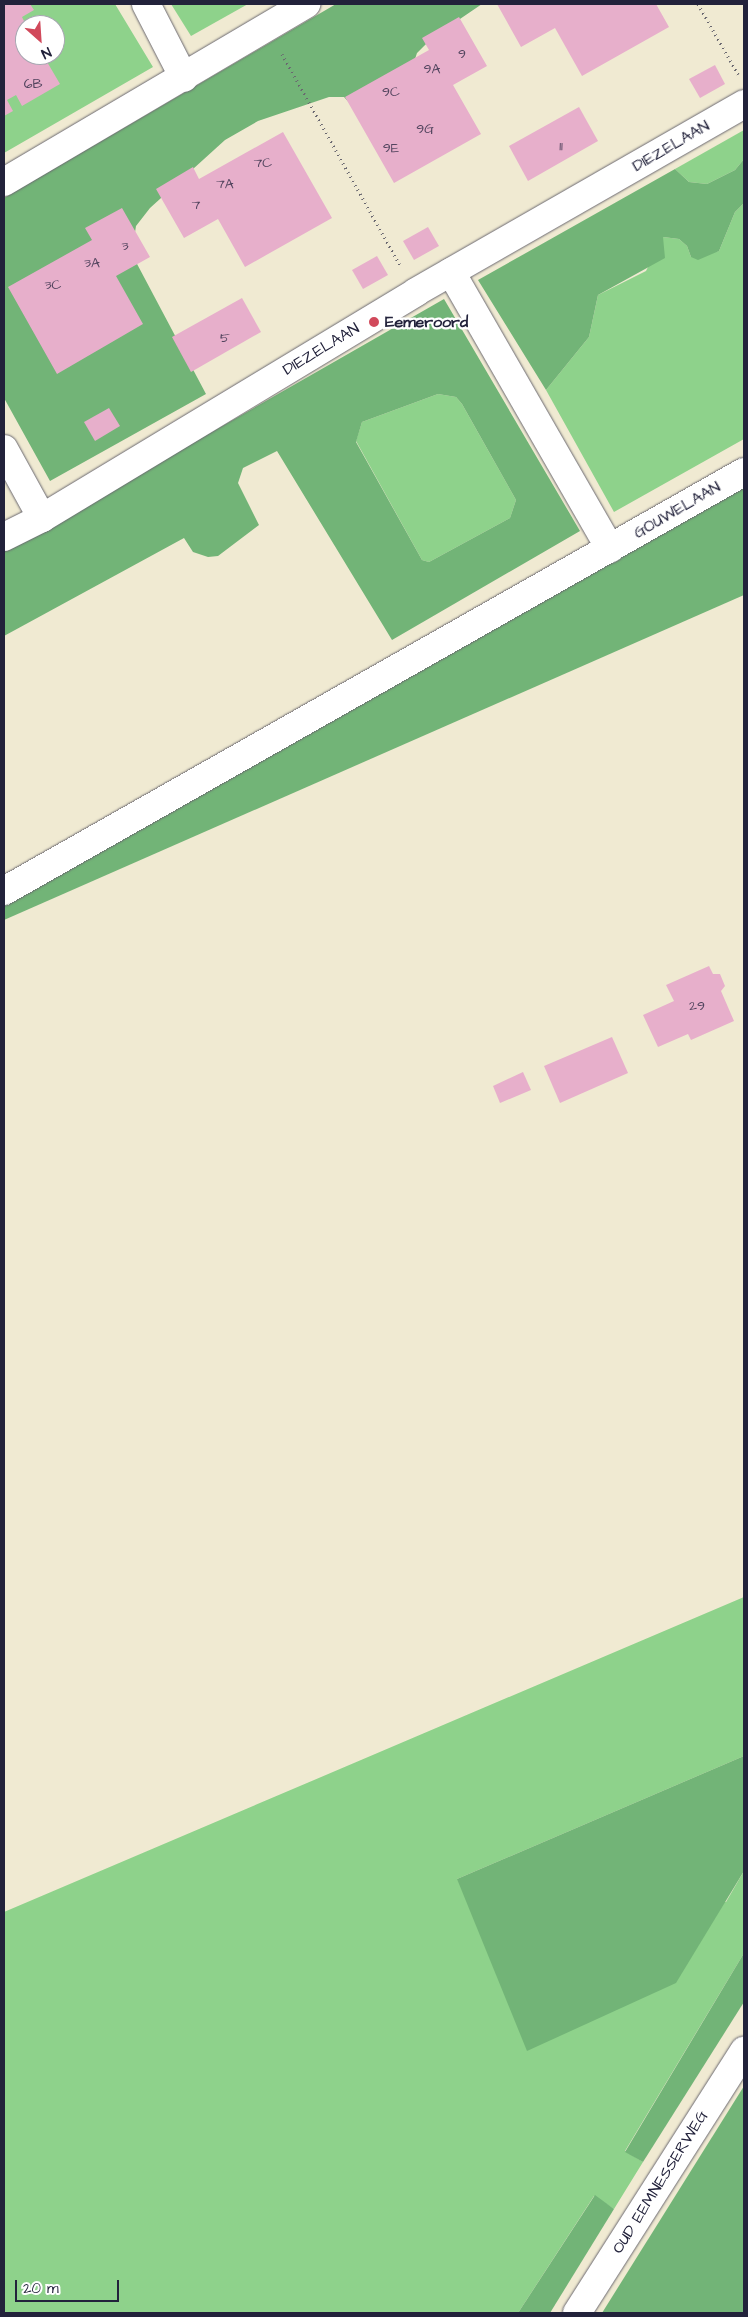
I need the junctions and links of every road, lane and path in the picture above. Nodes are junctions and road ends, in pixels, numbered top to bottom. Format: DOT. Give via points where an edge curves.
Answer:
graph roads {
  1 [pos="146,4"];
  2 [pos="306,4"];
  3 [pos="698,4"];
  4 [pos="267,28"];
  5 [pos="740,77"];
  6 [pos="184,78"];
  7 [pos="744,104"];
  8 [pos="4,182"];
  9 [pos="451,272"];
  10 [pos="416,292"];
  11 [pos="4,449"];
  12 [pos="744,472"];
  13 [pos="42,518"];
  14 [pos="4,537"];
  15 [pos="610,548"];
  16 [pos="4,892"];
  17 [pos="744,2051"];
  18 [pos="577,2313"];
  1 -- 6 [label="street"];
  2 -- 4 [label="street"];
  3 -- 5 [label="path"];
  4 -- 6 [label="street"];
  4 -- 10 [label="path"];
  6 -- 8 [label="street"];
  7 -- 9 [label="street, DIEZELAAN"];
  9 -- 10 [label="street, DIEZELAAN"];
  9 -- 15 [label="street"];
  10 -- 13 [label="street, DIEZELAAN"];
  11 -- 13 [label="street"];
  12 -- 15 [label="street, GOUWELAAN"];
  13 -- 14 [label="street, DIEZELAAN"];
  15 -- 16 [label="street, GOUWELAAN"];
  17 -- 18 [label="street, OUD EEMNESSERWEG"];
}
